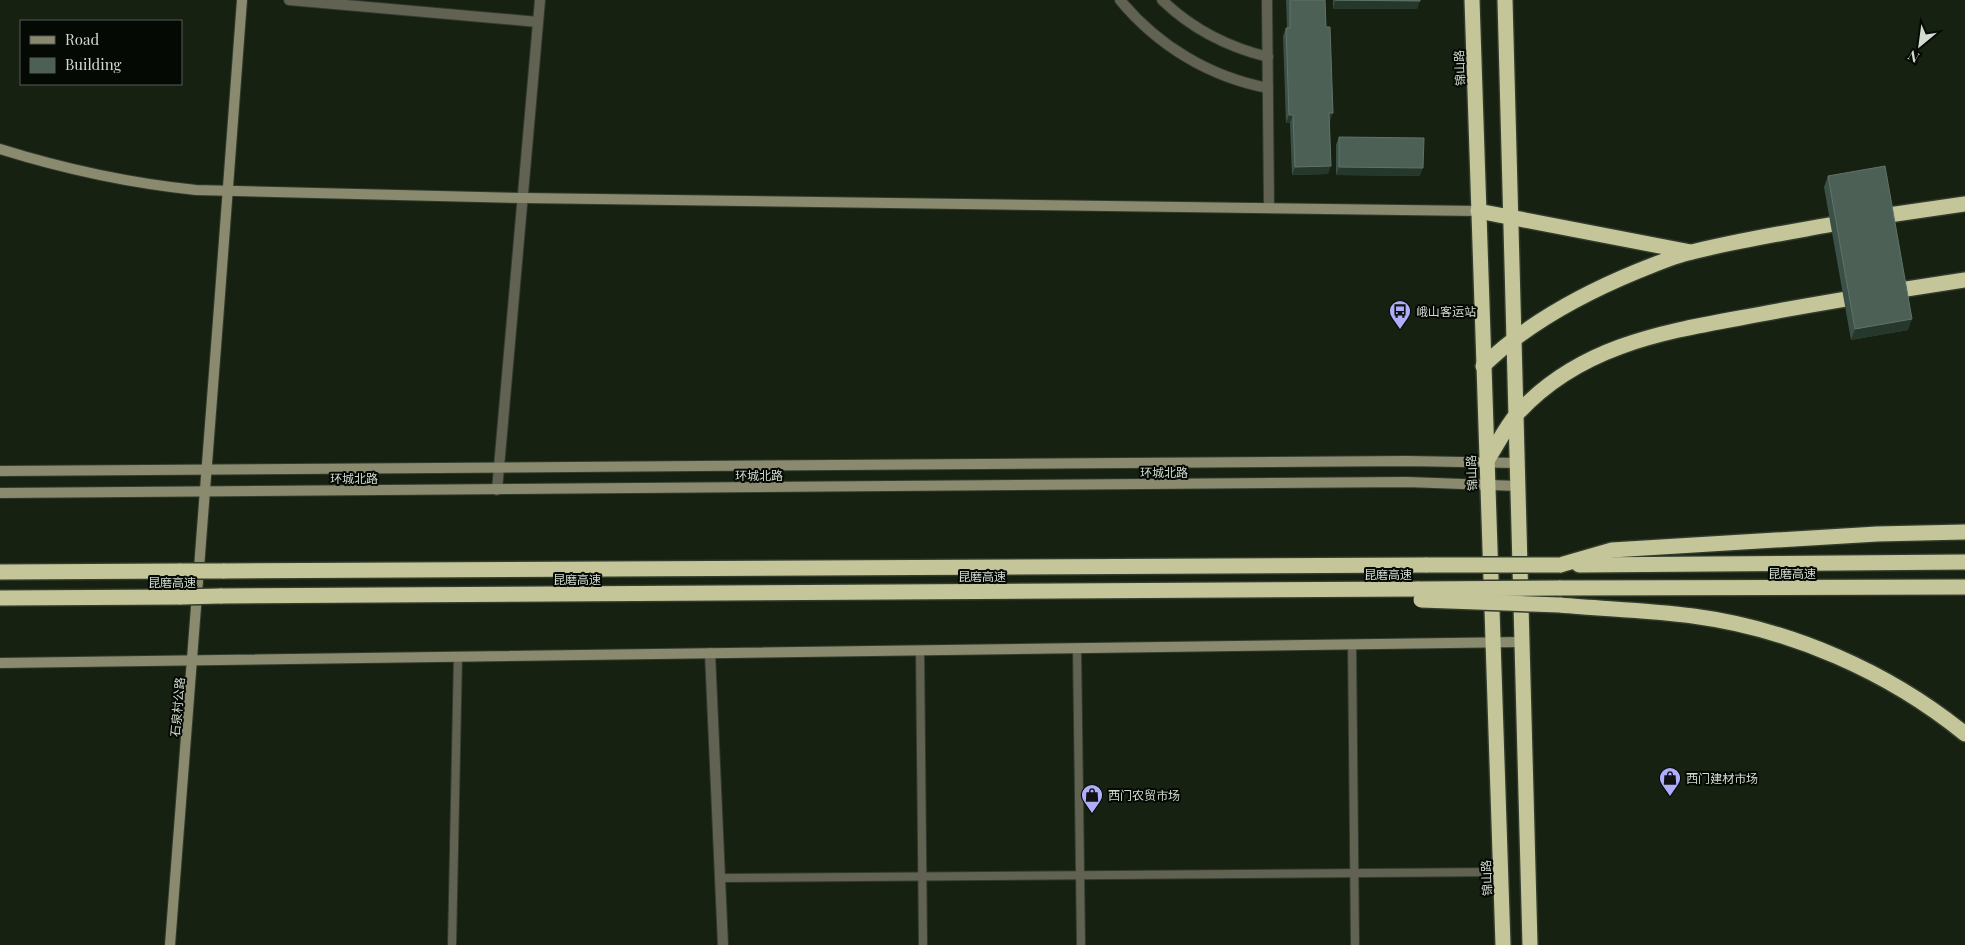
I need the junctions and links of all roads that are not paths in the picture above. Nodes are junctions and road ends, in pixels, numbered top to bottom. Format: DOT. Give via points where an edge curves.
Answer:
graph roads {
  1 [pos="242,0"];
  2 [pos="289,0"];
  3 [pos="540,0"];
  4 [pos="1120,0"];
  5 [pos="1162,0"];
  6 [pos="1267,0"];
  7 [pos="1472,0"];
  8 [pos="1505,0"];
  9 [pos="538,22"];
  10 [pos="1268,58"];
  11 [pos="1268,88"];
  12 [pos="0,149"];
  13 [pos="227,191"];
  14 [pos="523,198"];
  15 [pos="1965,204"];
  16 [pos="1269,208"];
  17 [pos="1478,211"];
  18 [pos="1511,217"];
  19 [pos="1692,252"];
  20 [pos="1965,280"];
  21 [pos="1514,339"];
  22 [pos="1483,366"];
  23 [pos="1516,415"];
  24 [pos="1486,462"];
  25 [pos="1517,463"];
  26 [pos="500,468"];
  27 [pos="206,470"];
  28 [pos="0,471"];
  29 [pos="1487,485"];
  30 [pos="1518,486"];
  31 [pos="498,490"];
  32 [pos="205,492"];
  33 [pos="0,493"];
  34 [pos="1965,532"];
  35 [pos="1965,562"];
  36 [pos="1560,565"];
  37 [pos="0,572"];
  38 [pos="1965,587"];
  39 [pos="1420,595"];
  40 [pos="0,598"];
  41 [pos="1522,642"];
  42 [pos="1492,643"];
  43 [pos="1352,644"];
  44 [pos="1077,648"];
  45 [pos="920,650"];
  46 [pos="710,653"];
  47 [pos="458,656"];
  48 [pos="194,660"];
  49 [pos="0,663"];
  50 [pos="1965,734"];
  51 [pos="1500,872"];
  52 [pos="1354,873"];
  53 [pos="1080,875"];
  54 [pos="922,877"];
  55 [pos="720,878"];
  56 [pos="170,945"];
  57 [pos="452,945"];
  58 [pos="723,945"];
  59 [pos="923,945"];
  60 [pos="1081,945"];
  61 [pos="1355,945"];
  62 [pos="1503,945"];
  63 [pos="1530,945"];
  1 -- 13 [label="street, 石泉村公路"];
  2 -- 9 [label="street"];
  3 -- 9 [label="street"];
  4 -- 11 [label="street" via="1150,31 1196,63 1223,76"];
  5 -- 10 [label="street" via="1207,35"];
  6 -- 10 [label="street"];
  7 -- 17 [label="highway, 锦山路"];
  8 -- 18 [label="highway"];
  9 -- 14 [label="street"];
  10 -- 11 [label="street"];
  11 -- 16 [label="street"];
  12 -- 13 [label="street" via="125,180"];
  13 -- 14 [label="street"];
  13 -- 27 [label="street, 石泉村公路"];
  14 -- 16 [label="street"];
  14 -- 26 [label="street"];
  15 -- 19 [label="highway" via="1858,220"];
  16 -- 17 [label="street"];
  17 -- 18 [label="highway"];
  17 -- 22 [label="highway, 锦山路"];
  18 -- 19 [label="highway"];
  18 -- 21 [label="highway"];
  19 -- 21 [label="highway" via="1593,291"];
  20 -- 23 [label="highway" via="1713,323 1646,338 1586,362 1558,380"];
  21 -- 22 [label="highway"];
  21 -- 23 [label="highway"];
  22 -- 24 [label="highway, 锦山路"];
  23 -- 24 [label="highway"];
  23 -- 25 [label="highway"];
  24 -- 25 [label="street, 环城北路"];
  24 -- 26 [label="street, 环城北路"];
  24 -- 29 [label="highway, 锦山路"];
  25 -- 30 [label="highway"];
  26 -- 27 [label="street, 环城北路"];
  26 -- 31 [label="street"];
  27 -- 28 [label="street, 环城北路"];
  27 -- 32 [label="street, 石泉村公路"];
  29 -- 30 [label="street, 环城北路"];
  29 -- 31 [label="street, 环城北路" via="1397,482"];
  29 -- 42 [label="highway, 锦山路"];
  30 -- 41 [label="highway"];
  31 -- 32 [label="street, 环城北路"];
  32 -- 33 [label="street, 环城北路"];
  32 -- 48 [label="street, 石泉村公路"];
  34 -- 36 [label="highway" via="1612,550"];
  35 -- 36 [label="highway, 昆磨高速"];
  36 -- 37 [label="highway, 昆磨高速, bridge"];
  38 -- 39 [label="highway, 昆磨高速, bridge" via="1559,588"];
  39 -- 40 [label="highway, 昆磨高速, bridge" via="1295,589"];
  39 -- 50 [label="highway, bridge" via="1693,616 1749,627 1849,661 1909,695"];
  41 -- 42 [label="street"];
  41 -- 63 [label="highway"];
  42 -- 43 [label="street"];
  42 -- 51 [label="highway, 锦山路"];
  43 -- 44 [label="street"];
  43 -- 52 [label="lane"];
  44 -- 45 [label="street"];
  44 -- 53 [label="lane"];
  45 -- 46 [label="street"];
  45 -- 54 [label="lane"];
  46 -- 47 [label="street"];
  46 -- 55 [label="street"];
  47 -- 48 [label="street"];
  47 -- 57 [label="lane"];
  48 -- 49 [label="street"];
  48 -- 56 [label="street, 石泉村公路"];
  51 -- 52 [label="lane"];
  51 -- 62 [label="highway, 锦山路"];
  52 -- 53 [label="lane"];
  52 -- 61 [label="lane"];
  53 -- 54 [label="lane"];
  53 -- 60 [label="lane"];
  54 -- 55 [label="lane"];
  54 -- 59 [label="lane"];
  55 -- 58 [label="street"];
}
